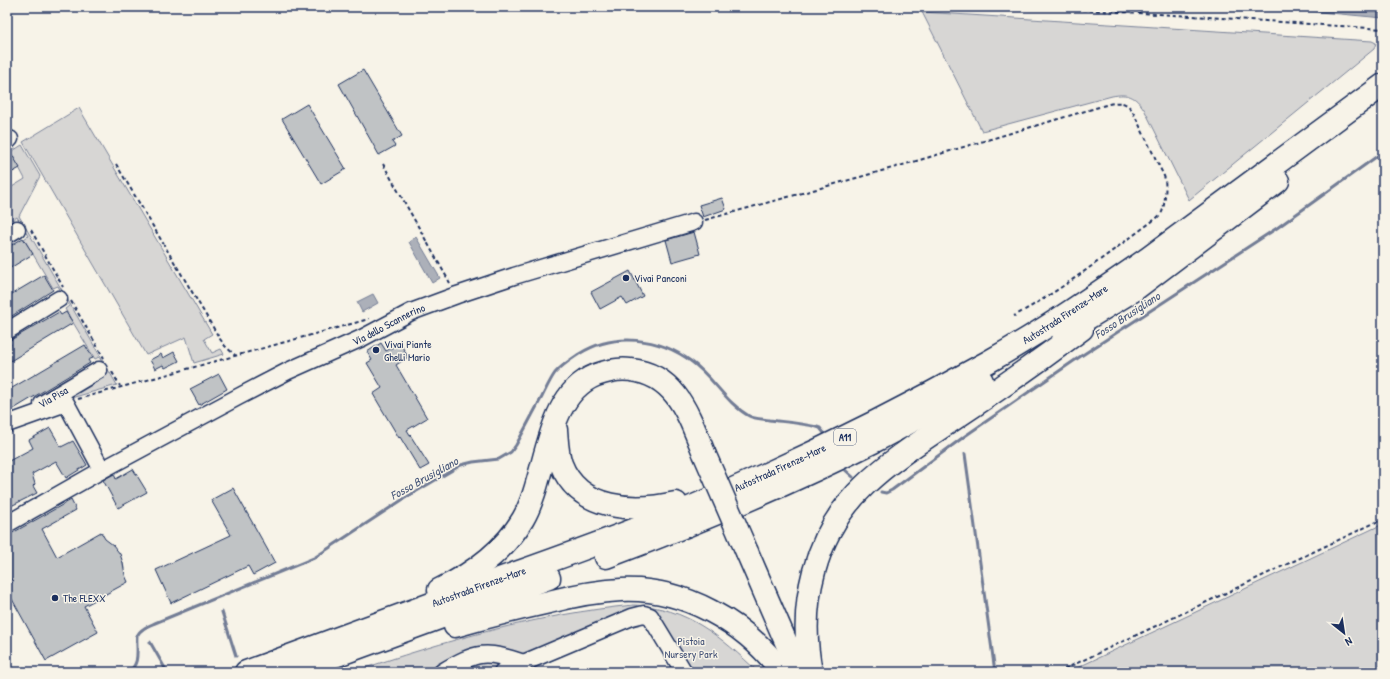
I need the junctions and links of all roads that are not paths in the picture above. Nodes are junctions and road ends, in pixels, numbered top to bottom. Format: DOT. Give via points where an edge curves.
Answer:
graph roads {
  1 [pos="1383,85"];
  2 [pos="1383,103"];
  3 [pos="694,222"];
  4 [pos="1134,290"];
  5 [pos="65,296"];
  6 [pos="7,331"];
  7 [pos="104,365"];
  8 [pos="7,424"];
  9 [pos="555,424"];
  10 [pos="102,470"];
  11 [pos="756,478"];
  12 [pos="7,524"];
  13 [pos="524,663"];
  14 [pos="289,667"];
  15 [pos="246,672"];
  16 [pos="442,672"];
  17 [pos="502,672"];
  18 [pos="684,672"];
  19 [pos="782,672"];
  20 [pos="799,672"];
  21 [pos="811,672"];
  1 -- 11 [label="highway, Autostrada Firenze-Mare / A11" via="1147,259 1074,309 989,361 917,400"];
  2 -- 4 [label="highway, Autostrada Firenze-Mare / A11"];
  3 -- 10 [label="street, Via dello Scannerino" via="514,276 411,312 288,372"];
  4 -- 14 [label="highway, Autostrada Firenze-Mare / A11" via="1011,365 873,442 696,523"];
  4 -- 21 [label="highway" via="1073,336 889,464 851,499 827,534 815,567 806,619"];
  5 -- 6 [label="street"];
  7 -- 8 [label="street, Via Pisa"];
  8 -- 10 [label="street, Via Pisa" via="66,403"];
  9 -- 11 [label="highway" via="561,464 569,478 582,492 606,504 624,508 656,507"];
  9 -- 14 [label="highway" via="528,509 512,534 493,554 462,578"];
  9 -- 20 [label="highway, bridge" via="570,395 584,382 602,373 623,369 647,374 660,380 677,395 685,408"];
  10 -- 12 [label="street, Via dello Scannerino"];
  11 -- 14 [label="highway, Autostrada Firenze-Mare / A11" via="688,508"];
  13 -- 16 [label="street" via="499,655 484,654 466,659"];
  13 -- 17 [label="street"];
  13 -- 18 [label="street" via="644,614 650,616"];
  14 -- 15 [label="highway, Autostrada Firenze-Mare / A11"];
  14 -- 19 [label="highway" via="574,596 621,590 674,596 711,612 745,634"];
}
